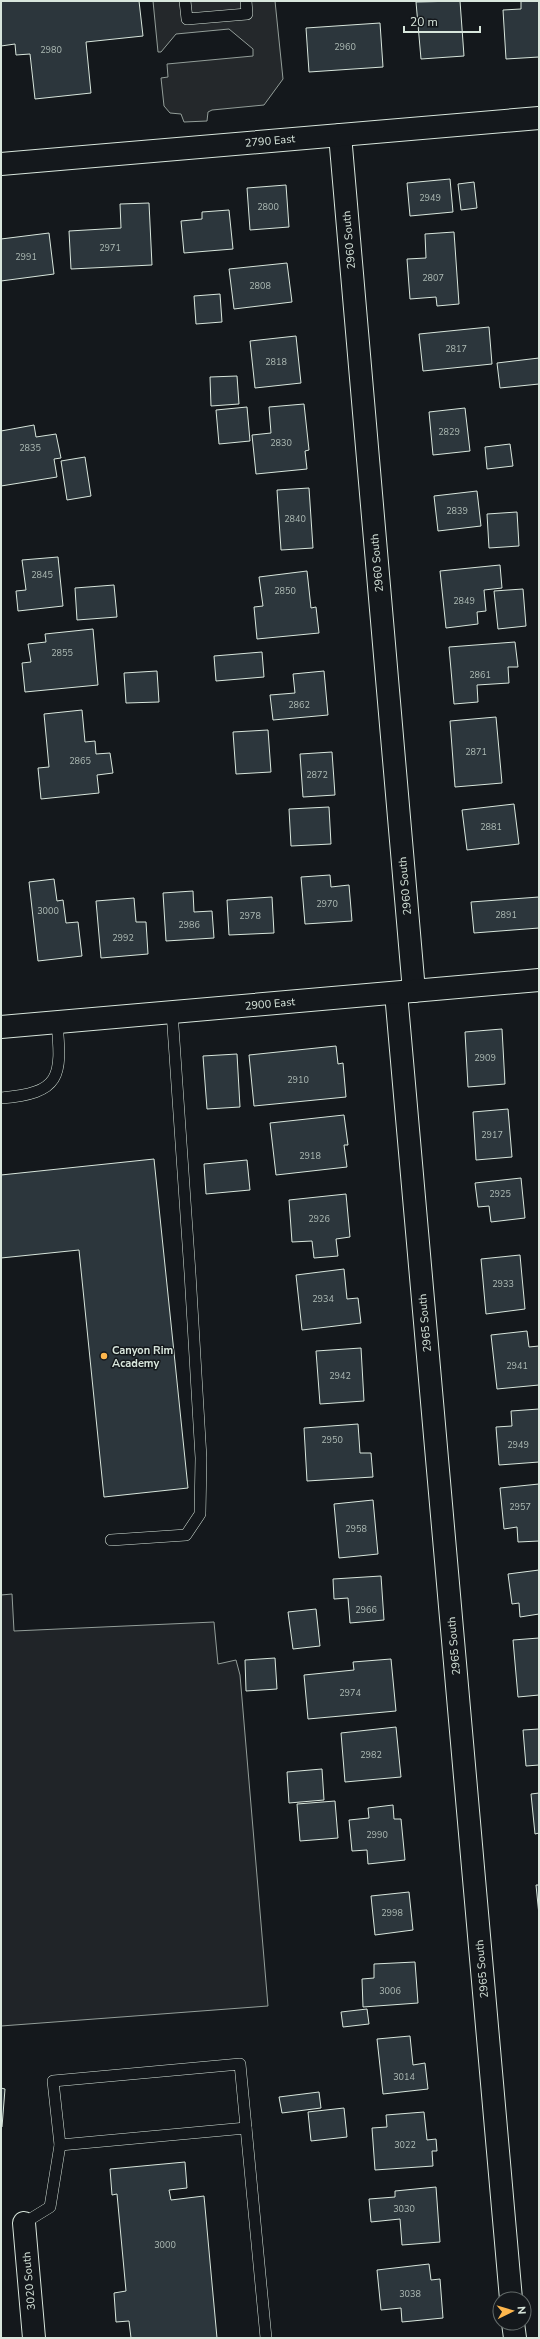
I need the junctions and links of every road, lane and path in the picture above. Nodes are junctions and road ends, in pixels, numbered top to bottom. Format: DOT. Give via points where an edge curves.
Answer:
graph roads {
  1 [pos="185,1"];
  2 [pos="246,1"];
  3 [pos="539,118"];
  4 [pos="340,135"];
  5 [pos="1,164"];
  6 [pos="539,980"];
  7 [pos="405,992"];
  8 [pos="172,1012"];
  9 [pos="57,1022"];
  10 [pos="1,1027"];
  11 [pos="1,1098"];
  12 [pos="111,1540"];
  13 [pos="246,2128"];
  14 [pos="60,2144"];
  15 [pos="24,2223"];
  16 [pos="510,2291"];
  17 [pos="34,2338"];
  18 [pos="266,2338"];
  1 -- 2 [label="lane" via="187,19 247,14"];
  3 -- 4 [label="street, 2790 East"];
  4 -- 5 [label="street, 2790 East"];
  4 -- 7 [label="street, 2960 South"];
  6 -- 7 [label="street, 2900 East"];
  7 -- 8 [label="street, 2900 East"];
  7 -- 16 [label="street, 2965 South"];
  8 -- 9 [label="street, 2900 East"];
  8 -- 12 [label="lane" via="191,1288 200,1458 200,1514 186,1535"];
  9 -- 10 [label="street, 2900 East"];
  9 -- 11 [label="lane" via="59,1062 57,1074 51,1083 44,1089 28,1095"];
  13 -- 14 [label="lane"];
  13 -- 14 [label="lane" via="240,2064 53,2081"];
  13 -- 18 [label="lane"];
  14 -- 15 [label="lane" via="50,2207"];
  15 -- 17 [label="street, 3020 South"];
}
